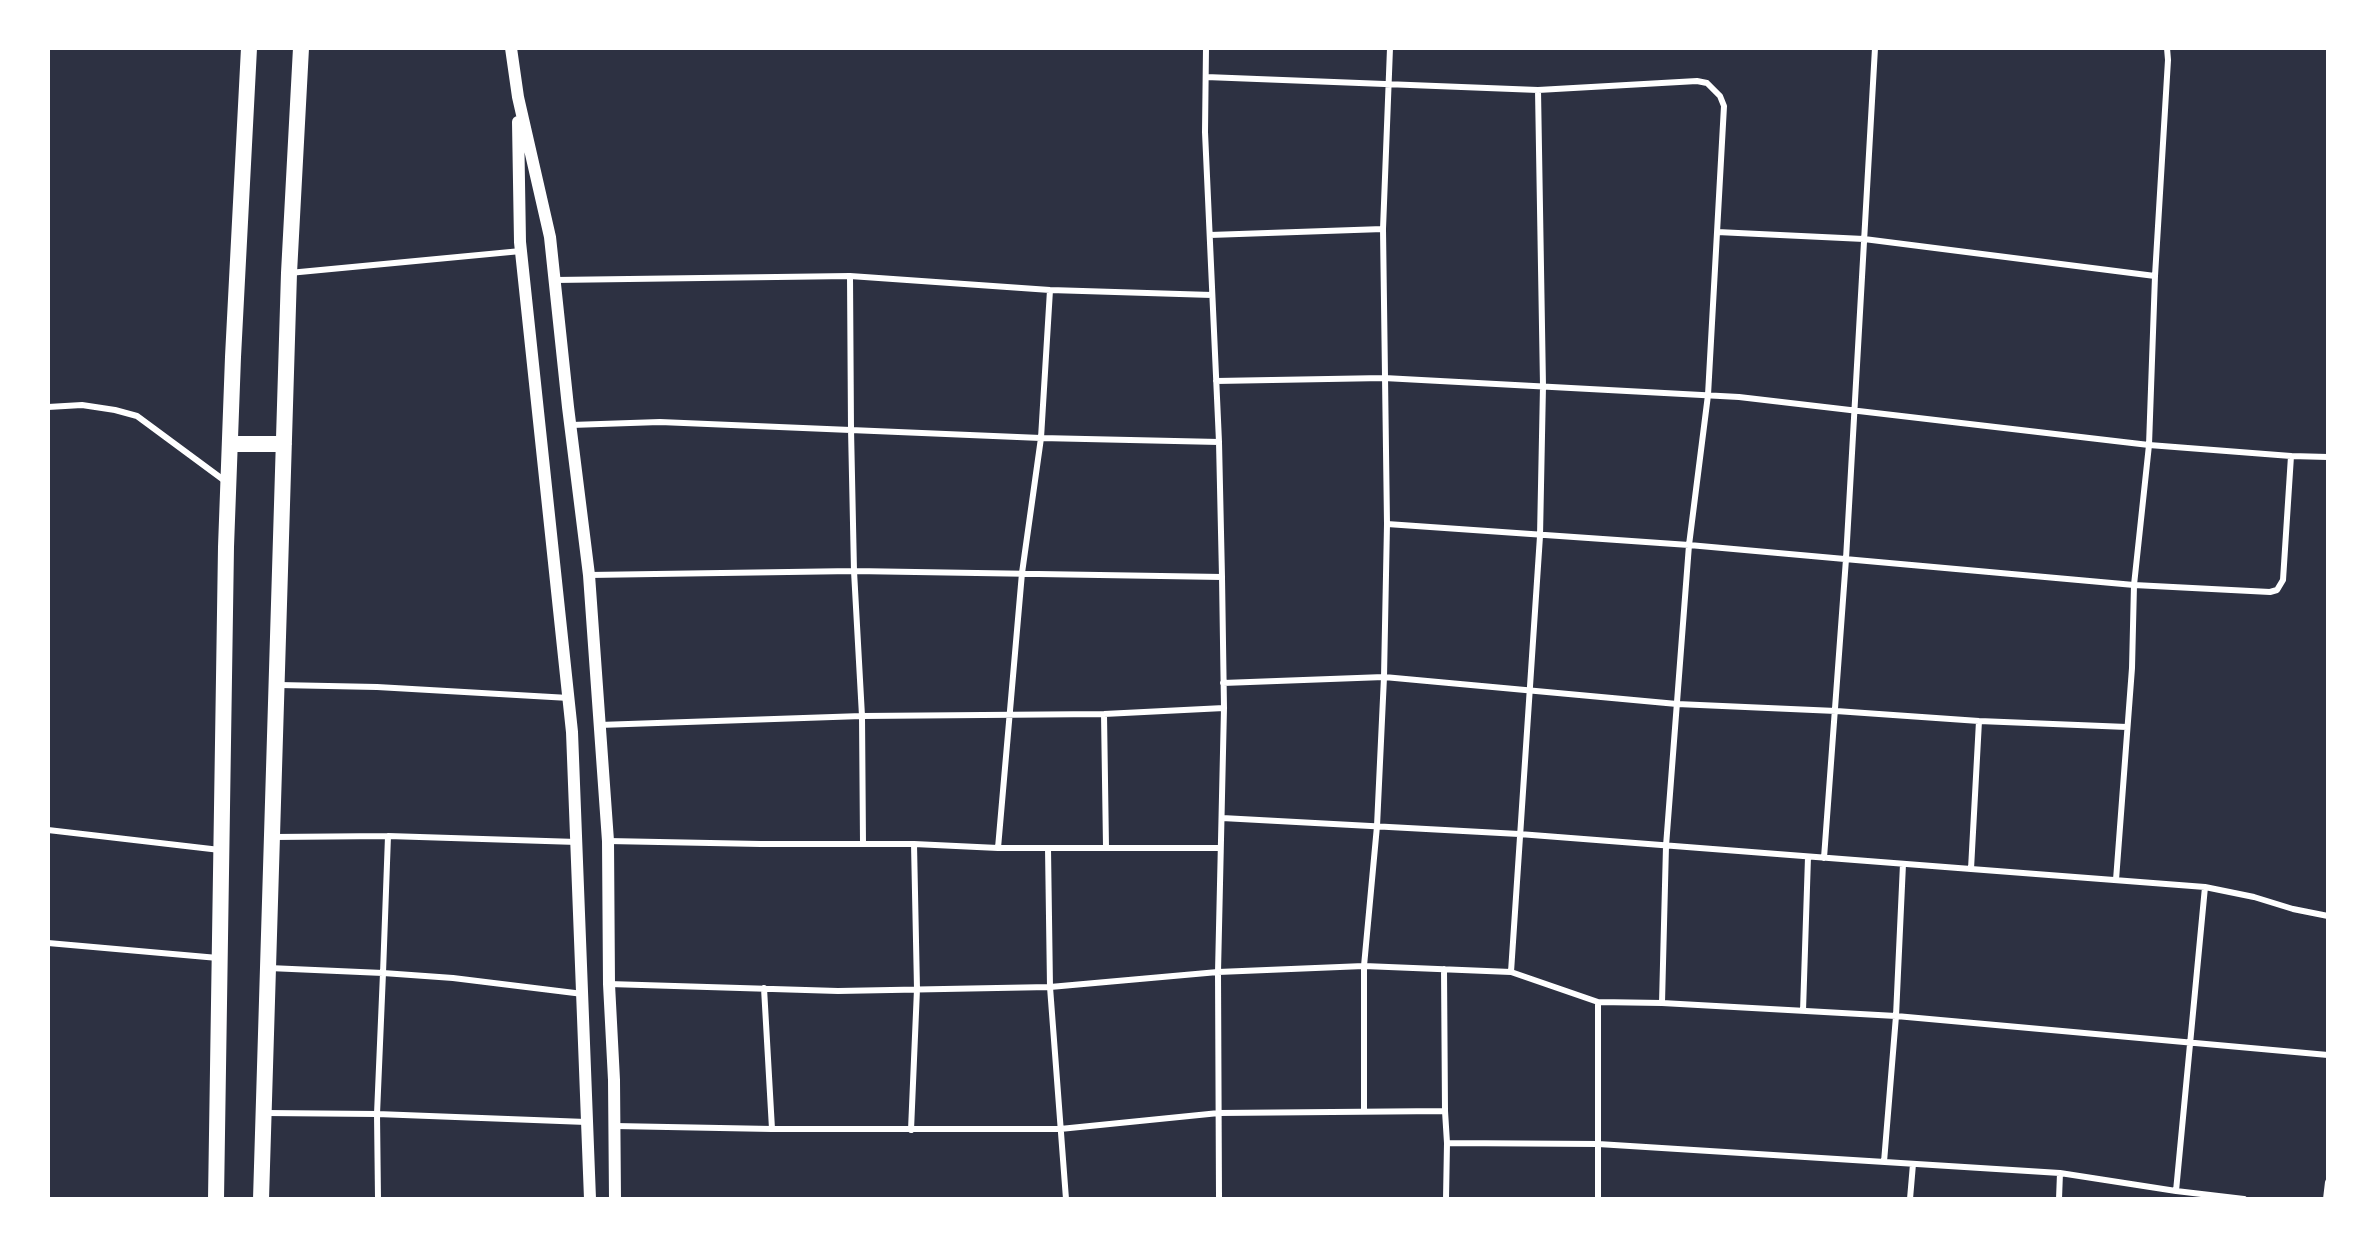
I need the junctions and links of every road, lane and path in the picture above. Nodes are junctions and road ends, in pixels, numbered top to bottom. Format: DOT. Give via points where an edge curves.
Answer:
graph roads {
  1 [pos="249,48"];
  2 [pos="301,48"];
  3 [pos="511,48"];
  4 [pos="1206,48"];
  5 [pos="1390,48"];
  6 [pos="1875,48"];
  7 [pos="2166,48"];
  8 [pos="1206,77"];
  9 [pos="1389,84"];
  10 [pos="1538,90"];
  11 [pos="518,97"];
  12 [pos="1383,229"];
  13 [pos="1717,232"];
  14 [pos="1210,235"];
  15 [pos="1864,239"];
  16 [pos="521,251"];
  17 [pos="289,273"];
  18 [pos="850,276"];
  19 [pos="2155,276"];
  20 [pos="554,280"];
  21 [pos="1050,290"];
  22 [pos="1212,295"];
  23 [pos="1384,378"];
  24 [pos="1216,381"];
  25 [pos="1543,386"];
  26 [pos="1708,395"];
  27 [pos="48,407"];
  28 [pos="1853,410"];
  29 [pos="572,425"];
  30 [pos="851,429"];
  31 [pos="1041,438"];
  32 [pos="1220,442"];
  33 [pos="230,444"];
  34 [pos="284,444"];
  35 [pos="2149,445"];
  36 [pos="2291,456"];
  37 [pos="2328,457"];
  38 [pos="228,483"];
  39 [pos="1387,524"];
  40 [pos="1540,536"];
  41 [pos="1689,545"];
  42 [pos="1846,559"];
  43 [pos="854,572"];
  44 [pos="1022,573"];
  45 [pos="589,575"];
  46 [pos="1222,577"];
  47 [pos="2134,585"];
  48 [pos="1384,677"];
  49 [pos="1223,683"];
  50 [pos="277,685"];
  51 [pos="1530,691"];
  52 [pos="569,698"];
  53 [pos="1677,704"];
  54 [pos="1224,708"];
  55 [pos="1836,711"];
  56 [pos="1104,714"];
  57 [pos="862,716"];
  58 [pos="1009,716"];
  59 [pos="1979,721"];
  60 [pos="599,725"];
  61 [pos="2127,727"];
  62 [pos="1222,818"];
  63 [pos="1377,826"];
  64 [pos="48,830"];
  65 [pos="1519,834"];
  66 [pos="388,836"];
  67 [pos="272,837"];
  68 [pos="608,841"];
  69 [pos="578,843"];
  70 [pos="863,844"];
  71 [pos="914,844"];
  72 [pos="1666,846"];
  73 [pos="1106,847"];
  74 [pos="998,848"];
  75 [pos="1048,848"];
  76 [pos="1220,848"];
  77 [pos="220,850"];
  78 [pos="1808,857"];
  79 [pos="1824,858"];
  80 [pos="1903,864"];
  81 [pos="1971,869"];
  82 [pos="2115,880"];
  83 [pos="2205,887"];
  84 [pos="2328,916"];
  85 [pos="48,943"];
  86 [pos="218,958"];
  87 [pos="1364,966"];
  88 [pos="267,968"];
  89 [pos="1444,969"];
  90 [pos="1218,972"];
  91 [pos="1511,972"];
  92 [pos="383,973"];
  93 [pos="609,984"];
  94 [pos="1050,987"];
  95 [pos="764,988"];
  96 [pos="917,989"];
  97 [pos="583,994"];
  98 [pos="1598,1002"];
  99 [pos="1662,1003"];
  100 [pos="1803,1011"];
  101 [pos="1896,1016"];
  102 [pos="2190,1042"];
  103 [pos="2328,1055"];
  104 [pos="1364,1111"];
  105 [pos="1445,1112"];
  106 [pos="263,1113"];
  107 [pos="1219,1113"];
  108 [pos="377,1114"];
  109 [pos="586,1122"];
  110 [pos="615,1126"];
  111 [pos="772,1129"];
  112 [pos="911,1130"];
  113 [pos="1060,1130"];
  114 [pos="1448,1143"];
  115 [pos="1598,1144"];
  116 [pos="1884,1162"];
  117 [pos="1912,1164"];
  118 [pos="2060,1173"];
  119 [pos="2328,1182"];
  120 [pos="2176,1191"];
  121 [pos="2193,1196"];
  122 [pos="216,1199"];
  123 [pos="261,1199"];
  124 [pos="378,1199"];
  125 [pos="590,1199"];
  126 [pos="615,1199"];
  127 [pos="1066,1199"];
  128 [pos="1219,1199"];
  129 [pos="1446,1199"];
  130 [pos="1598,1199"];
  131 [pos="1910,1199"];
  132 [pos="2059,1199"];
  133 [pos="2244,1199"];
  134 [pos="2326,1199"];
  1 -- 33 [label="highway"];
  2 -- 17 [label="highway"];
  3 -- 11 [label="main road"];
  4 -- 8 [label="street"];
  5 -- 9 [label="street"];
  6 -- 15 [label="street"];
  7 -- 19 [label="street"];
  8 -- 9 [label="street"];
  8 -- 14 [label="street"];
  9 -- 10 [label="street"];
  9 -- 12 [label="street"];
  10 -- 13 [label="street" via="1707,83 1724,106"];
  10 -- 25 [label="street"];
  11 -- 16 [label="main road"];
  11 -- 20 [label="main road" via="550,237"];
  12 -- 14 [label="street"];
  12 -- 23 [label="street"];
  13 -- 15 [label="street"];
  13 -- 26 [label="street"];
  14 -- 22 [label="street"];
  15 -- 19 [label="street"];
  15 -- 28 [label="street"];
  16 -- 17 [label="street"];
  16 -- 52 [label="main road"];
  17 -- 34 [label="highway"];
  18 -- 20 [label="street"];
  18 -- 21 [label="street"];
  18 -- 30 [label="street"];
  19 -- 35 [label="street"];
  20 -- 29 [label="main road"];
  21 -- 22 [label="street"];
  21 -- 31 [label="street"];
  22 -- 24 [label="street"];
  23 -- 24 [label="street"];
  23 -- 25 [label="street"];
  23 -- 39 [label="street"];
  24 -- 32 [label="street"];
  25 -- 26 [label="street"];
  25 -- 40 [label="street"];
  26 -- 28 [label="street"];
  26 -- 41 [label="street"];
  27 -- 38 [label="street" via="82,405 137,416"];
  28 -- 35 [label="street"];
  28 -- 42 [label="street"];
  29 -- 30 [label="street" via="660,422"];
  29 -- 45 [label="main road"];
  30 -- 31 [label="street"];
  30 -- 43 [label="street"];
  31 -- 32 [label="street"];
  31 -- 44 [label="street"];
  32 -- 46 [label="street"];
  33 -- 34 [label="highway"];
  33 -- 38 [label="highway"];
  34 -- 50 [label="highway"];
  35 -- 36 [label="street"];
  35 -- 47 [label="street"];
  36 -- 37 [label="street"];
  36 -- 47 [label="street" via="2283,580 2277,590"];
  38 -- 77 [label="highway"];
  39 -- 40 [label="street"];
  39 -- 48 [label="street"];
  40 -- 41 [label="street"];
  40 -- 51 [label="street"];
  41 -- 42 [label="street"];
  41 -- 53 [label="street"];
  42 -- 47 [label="street"];
  42 -- 55 [label="street"];
  43 -- 44 [label="street"];
  43 -- 45 [label="street"];
  43 -- 57 [label="street"];
  44 -- 46 [label="street"];
  44 -- 58 [label="street"];
  45 -- 60 [label="main road"];
  46 -- 49 [label="street"];
  47 -- 61 [label="street"];
  48 -- 49 [label="street"];
  48 -- 51 [label="street"];
  48 -- 63 [label="street"];
  49 -- 54 [label="street"];
  50 -- 52 [label="street"];
  50 -- 67 [label="highway"];
  51 -- 53 [label="street"];
  51 -- 65 [label="street"];
  52 -- 69 [label="main road"];
  53 -- 55 [label="street"];
  53 -- 72 [label="street"];
  54 -- 56 [label="street"];
  54 -- 62 [label="street"];
  55 -- 59 [label="street"];
  55 -- 79 [label="street"];
  56 -- 58 [label="street"];
  56 -- 73 [label="street"];
  57 -- 58 [label="street"];
  57 -- 60 [label="street"];
  57 -- 70 [label="street"];
  58 -- 74 [label="street"];
  59 -- 61 [label="street"];
  59 -- 81 [label="street"];
  60 -- 68 [label="main road"];
  61 -- 82 [label="street"];
  62 -- 63 [label="street"];
  62 -- 76 [label="street"];
  63 -- 65 [label="street"];
  63 -- 87 [label="street"];
  64 -- 77 [label="street"];
  65 -- 72 [label="street"];
  65 -- 91 [label="street"];
  66 -- 67 [label="street"];
  66 -- 69 [label="street"];
  66 -- 92 [label="street"];
  67 -- 88 [label="highway"];
  68 -- 70 [label="street"];
  68 -- 93 [label="main road"];
  69 -- 97 [label="main road"];
  70 -- 71 [label="street"];
  71 -- 74 [label="street"];
  71 -- 96 [label="street"];
  72 -- 78 [label="street"];
  72 -- 99 [label="street"];
  73 -- 75 [label="street"];
  73 -- 76 [label="street"];
  74 -- 75 [label="street"];
  75 -- 94 [label="street"];
  76 -- 90 [label="street"];
  77 -- 86 [label="highway"];
  78 -- 79 [label="street"];
  78 -- 100 [label="street"];
  79 -- 80 [label="street"];
  80 -- 81 [label="street"];
  80 -- 101 [label="street"];
  81 -- 82 [label="street"];
  82 -- 83 [label="street"];
  83 -- 84 [label="street"];
  83 -- 102 [label="street"];
  85 -- 86 [label="street"];
  86 -- 122 [label="highway"];
  87 -- 89 [label="street"];
  87 -- 90 [label="street"];
  87 -- 104 [label="street"];
  88 -- 92 [label="street"];
  88 -- 106 [label="highway"];
  89 -- 91 [label="street"];
  89 -- 105 [label="street"];
  90 -- 94 [label="street"];
  90 -- 107 [label="street"];
  91 -- 98 [label="street"];
  92 -- 97 [label="street"];
  92 -- 108 [label="street"];
  93 -- 95 [label="street"];
  93 -- 110 [label="main road"];
  94 -- 96 [label="street"];
  94 -- 113 [label="street"];
  95 -- 96 [label="street"];
  95 -- 111 [label="street"];
  96 -- 112 [label="street"];
  97 -- 109 [label="main road"];
  98 -- 99 [label="street"];
  98 -- 115 [label="street"];
  99 -- 100 [label="street"];
  100 -- 101 [label="street"];
  101 -- 102 [label="street"];
  101 -- 116 [label="street"];
  102 -- 103 [label="street"];
  102 -- 120 [label="street"];
  104 -- 105 [label="street"];
  104 -- 107 [label="street"];
  105 -- 114 [label="street"];
  106 -- 108 [label="street"];
  106 -- 123 [label="highway"];
  107 -- 113 [label="street"];
  107 -- 128 [label="street"];
  108 -- 109 [label="street"];
  108 -- 124 [label="street"];
  109 -- 125 [label="main road"];
  110 -- 111 [label="street"];
  110 -- 126 [label="main road"];
  111 -- 112 [label="street"];
  112 -- 113 [label="street"];
  113 -- 127 [label="street"];
  114 -- 115 [label="street"];
  114 -- 129 [label="street"];
  115 -- 116 [label="street"];
  115 -- 130 [label="street"];
  116 -- 117 [label="street"];
  117 -- 118 [label="street"];
  117 -- 131 [label="street"];
  118 -- 120 [label="street"];
  118 -- 132 [label="street"];
  119 -- 134 [label="street"];
  120 -- 121 [label="street"];
  121 -- 133 [label="street"];
}
